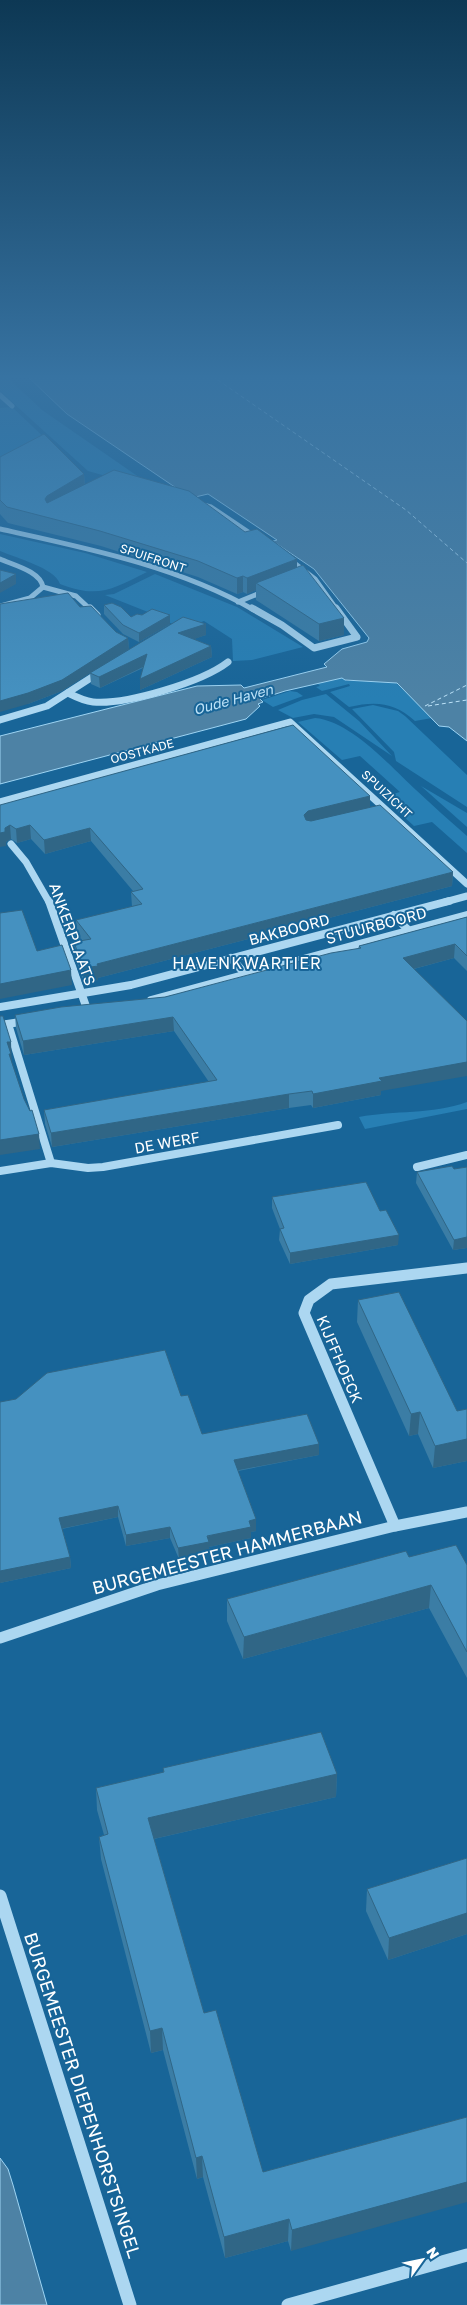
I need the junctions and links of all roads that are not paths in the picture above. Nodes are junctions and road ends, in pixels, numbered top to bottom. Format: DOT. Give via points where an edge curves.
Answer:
graph roads {
  1 [pos="193,502"];
  2 [pos="0,529"];
  3 [pos="261,541"];
  4 [pos="286,557"];
  5 [pos="0,559"];
  6 [pos="310,574"];
  7 [pos="301,578"];
  8 [pos="43,588"];
  9 [pos="274,588"];
  10 [pos="238,602"];
  11 [pos="0,606"];
  12 [pos="101,620"];
  13 [pos="228,662"];
  14 [pos="106,668"];
  15 [pos="68,693"];
  16 [pos="0,720"];
  17 [pos="290,722"];
  18 [pos="0,802"];
  19 [pos="388,811"];
  20 [pos="379,813"];
  21 [pos="11,844"];
  22 [pos="467,884"];
  23 [pos="467,896"];
  24 [pos="394,915"];
  25 [pos="467,916"];
  26 [pos="410,931"];
  27 [pos="232,958"];
  28 [pos="246,974"];
  29 [pos="81,995"];
  30 [pos="140,1003"];
  31 [pos="0,1007"];
  32 [pos="87,1012"];
  33 [pos="34,1020"];
  34 [pos="4,1025"];
  35 [pos="338,1125"];
  36 [pos="467,1155"];
  37 [pos="51,1163"];
  38 [pos="417,1167"];
  39 [pos="0,1171"];
  40 [pos="467,1268"];
  41 [pos="467,1512"];
  42 [pos="395,1526"];
  43 [pos="0,1638"];
  44 [pos="0,1896"];
  45 [pos="467,2255"];
  46 [pos="130,2305"];
  47 [pos="288,2305"];
  1 -- 3 [label="street" via="211,507"];
  2 -- 10 [label="street, SPUIFRONT" via="139,565"];
  4 -- 6 [label="street, SPUIFRONT"];
  5 -- 8 [label="street" via="34,574 42,581"];
  6 -- 7 [label="street"];
  6 -- 10 [label="street, SPUIFRONT" via="357,637 314,648 271,618"];
  8 -- 11 [label="street" via="30,598"];
  8 -- 12 [label="street" via="79,597"];
  9 -- 10 [label="street"];
  13 -- 15 [label="street" via="220,670 199,678 118,700 94,702"];
  14 -- 15 [label="street"];
  15 -- 16 [label="street" via="46,706"];
  17 -- 18 [label="street, OOSTKADE"];
  17 -- 19 [label="street, SPUIZICHT"];
  19 -- 20 [label="street"];
  19 -- 22 [label="street, SPUIZICHT"];
  21 -- 29 [label="street, ANKERPLAATS" via="28,862 43,889 64,938"];
  23 -- 24 [label="street, BAKBOORD"];
  24 -- 26 [label="street"];
  24 -- 27 [label="street, BAKBOORD"];
  25 -- 26 [label="street, STUURBOORD"];
  26 -- 28 [label="street, STUURBOORD"];
  27 -- 28 [label="street"];
  27 -- 29 [label="street, BAKBOORD"];
  28 -- 30 [label="street, STUURBOORD"];
  29 -- 31 [label="street, BAKBOORD"];
  29 -- 32 [label="street, ANKERPLAATS"];
  33 -- 34 [label="street"];
  34 -- 37 [label="street"];
  35 -- 37 [label="street, DE WERF" via="103,1167"];
  36 -- 38 [label="street"];
  37 -- 39 [label="street, DE WERF"];
  40 -- 42 [label="street, KIJFFHOECK" via="336,1283 316,1293 304,1310"];
  41 -- 42 [label="street, BURGEMEESTER HAMMERBAAN"];
  42 -- 43 [label="street, BURGEMEESTER HAMMERBAAN" via="157,1585"];
  44 -- 46 [label="street, BURGEMEESTER DIEPENHORSTSINGEL"];
  45 -- 47 [label="street"];
}
